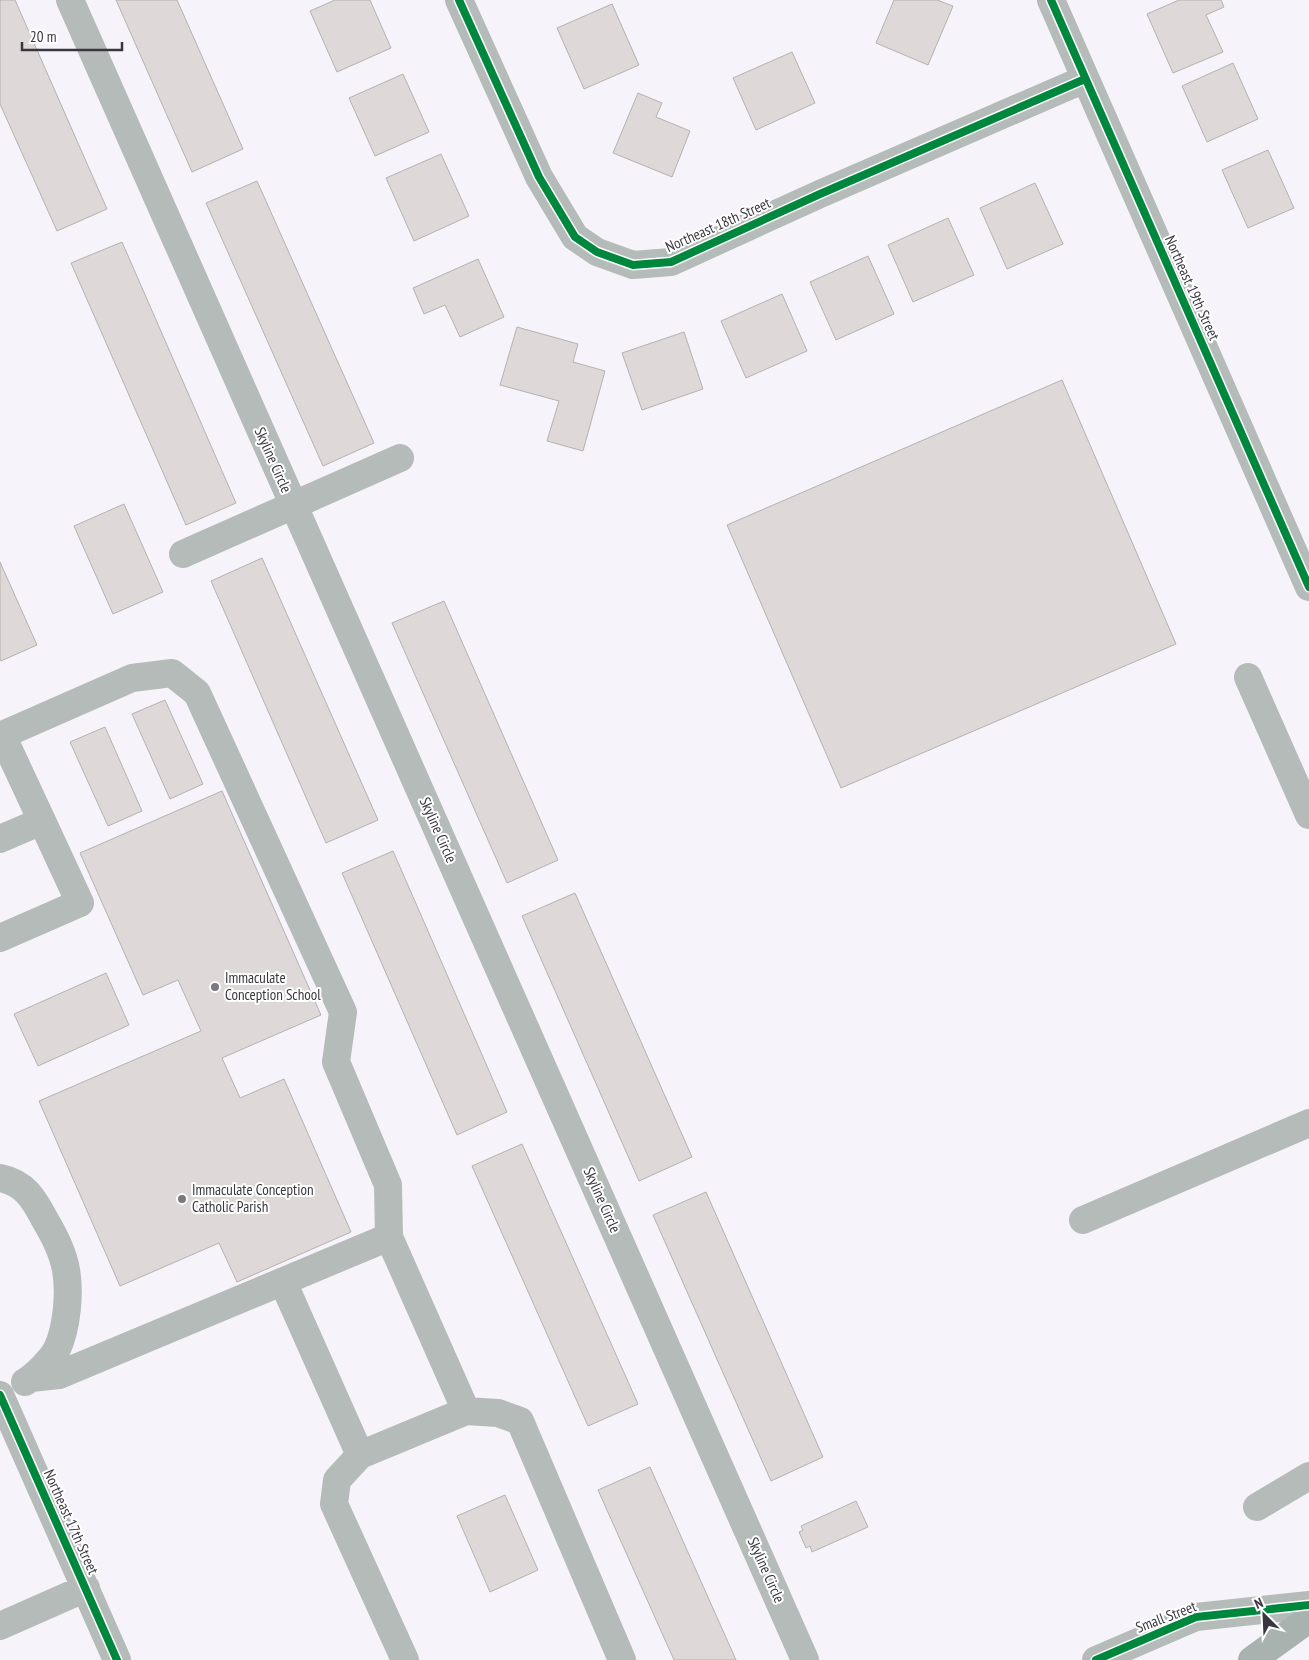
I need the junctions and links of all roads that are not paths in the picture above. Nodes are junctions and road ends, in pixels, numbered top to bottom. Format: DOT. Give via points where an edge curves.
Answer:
graph roads {
  1 [pos="70,0"];
  2 [pos="459,0"];
  3 [pos="1051,0"];
  4 [pos="1085,80"];
  5 [pos="400,458"];
  6 [pos="294,506"];
  7 [pos="183,554"];
  8 [pos="1309,586"];
  9 [pos="1248,677"];
  10 [pos="1,735"];
  11 [pos="1309,815"];
  12 [pos="42,821"];
  13 [pos="0,839"];
  14 [pos="0,938"];
  15 [pos="1309,1123"];
  16 [pos="0,1178"];
  17 [pos="1083,1220"];
  18 [pos="389,1237"];
  19 [pos="283,1282"];
  20 [pos="31,1378"];
  21 [pos="0,1395"];
  22 [pos="466,1411"];
  23 [pos="360,1455"];
  24 [pos="1309,1476"];
  25 [pos="1257,1506"];
  26 [pos="86,1588"];
  27 [pos="1309,1605"];
  28 [pos="1309,1619"];
  29 [pos="0,1626"];
  30 [pos="117,1660"];
  31 [pos="405,1660"];
  32 [pos="622,1660"];
  33 [pos="806,1660"];
  34 [pos="1096,1660"];
  35 [pos="1252,1660"];
  1 -- 6 [label="street, Skyline Circle"];
  2 -- 4 [label="street, Northeast 18th Street" via="539,177 574,236 597,252 633,265 672,262 820,194"];
  3 -- 4 [label="street, Northeast 19th Street"];
  4 -- 8 [label="street, Northeast 19th Street"];
  5 -- 6 [label="street"];
  6 -- 7 [label="street"];
  6 -- 33 [label="street, Skyline Circle"];
  9 -- 11 [label="street"];
  10 -- 12 [label="street"];
  10 -- 18 [label="street" via="132,678 172,673 197,693 343,1012 336,1062 388,1185"];
  12 -- 13 [label="street"];
  12 -- 14 [label="street" via="80,903"];
  15 -- 17 [label="street"];
  16 -- 20 [label="street" via="13,1181 33,1198 54,1236 66,1269 68,1300 57,1350"];
  18 -- 19 [label="street"];
  18 -- 22 [label="street"];
  19 -- 20 [label="street" via="60,1375"];
  19 -- 23 [label="street"];
  20 -- 21 [label="street"];
  21 -- 26 [label="street, Northeast 17th Street"];
  22 -- 23 [label="street"];
  22 -- 32 [label="street" via="498,1413 520,1421"];
  23 -- 31 [label="street" via="337,1480 334,1504"];
  24 -- 25 [label="street"];
  26 -- 29 [label="street"];
  26 -- 30 [label="street, Northeast 17th Street"];
  27 -- 34 [label="street, Small Street" via="1196,1617"];
  28 -- 35 [label="main road"];
}
